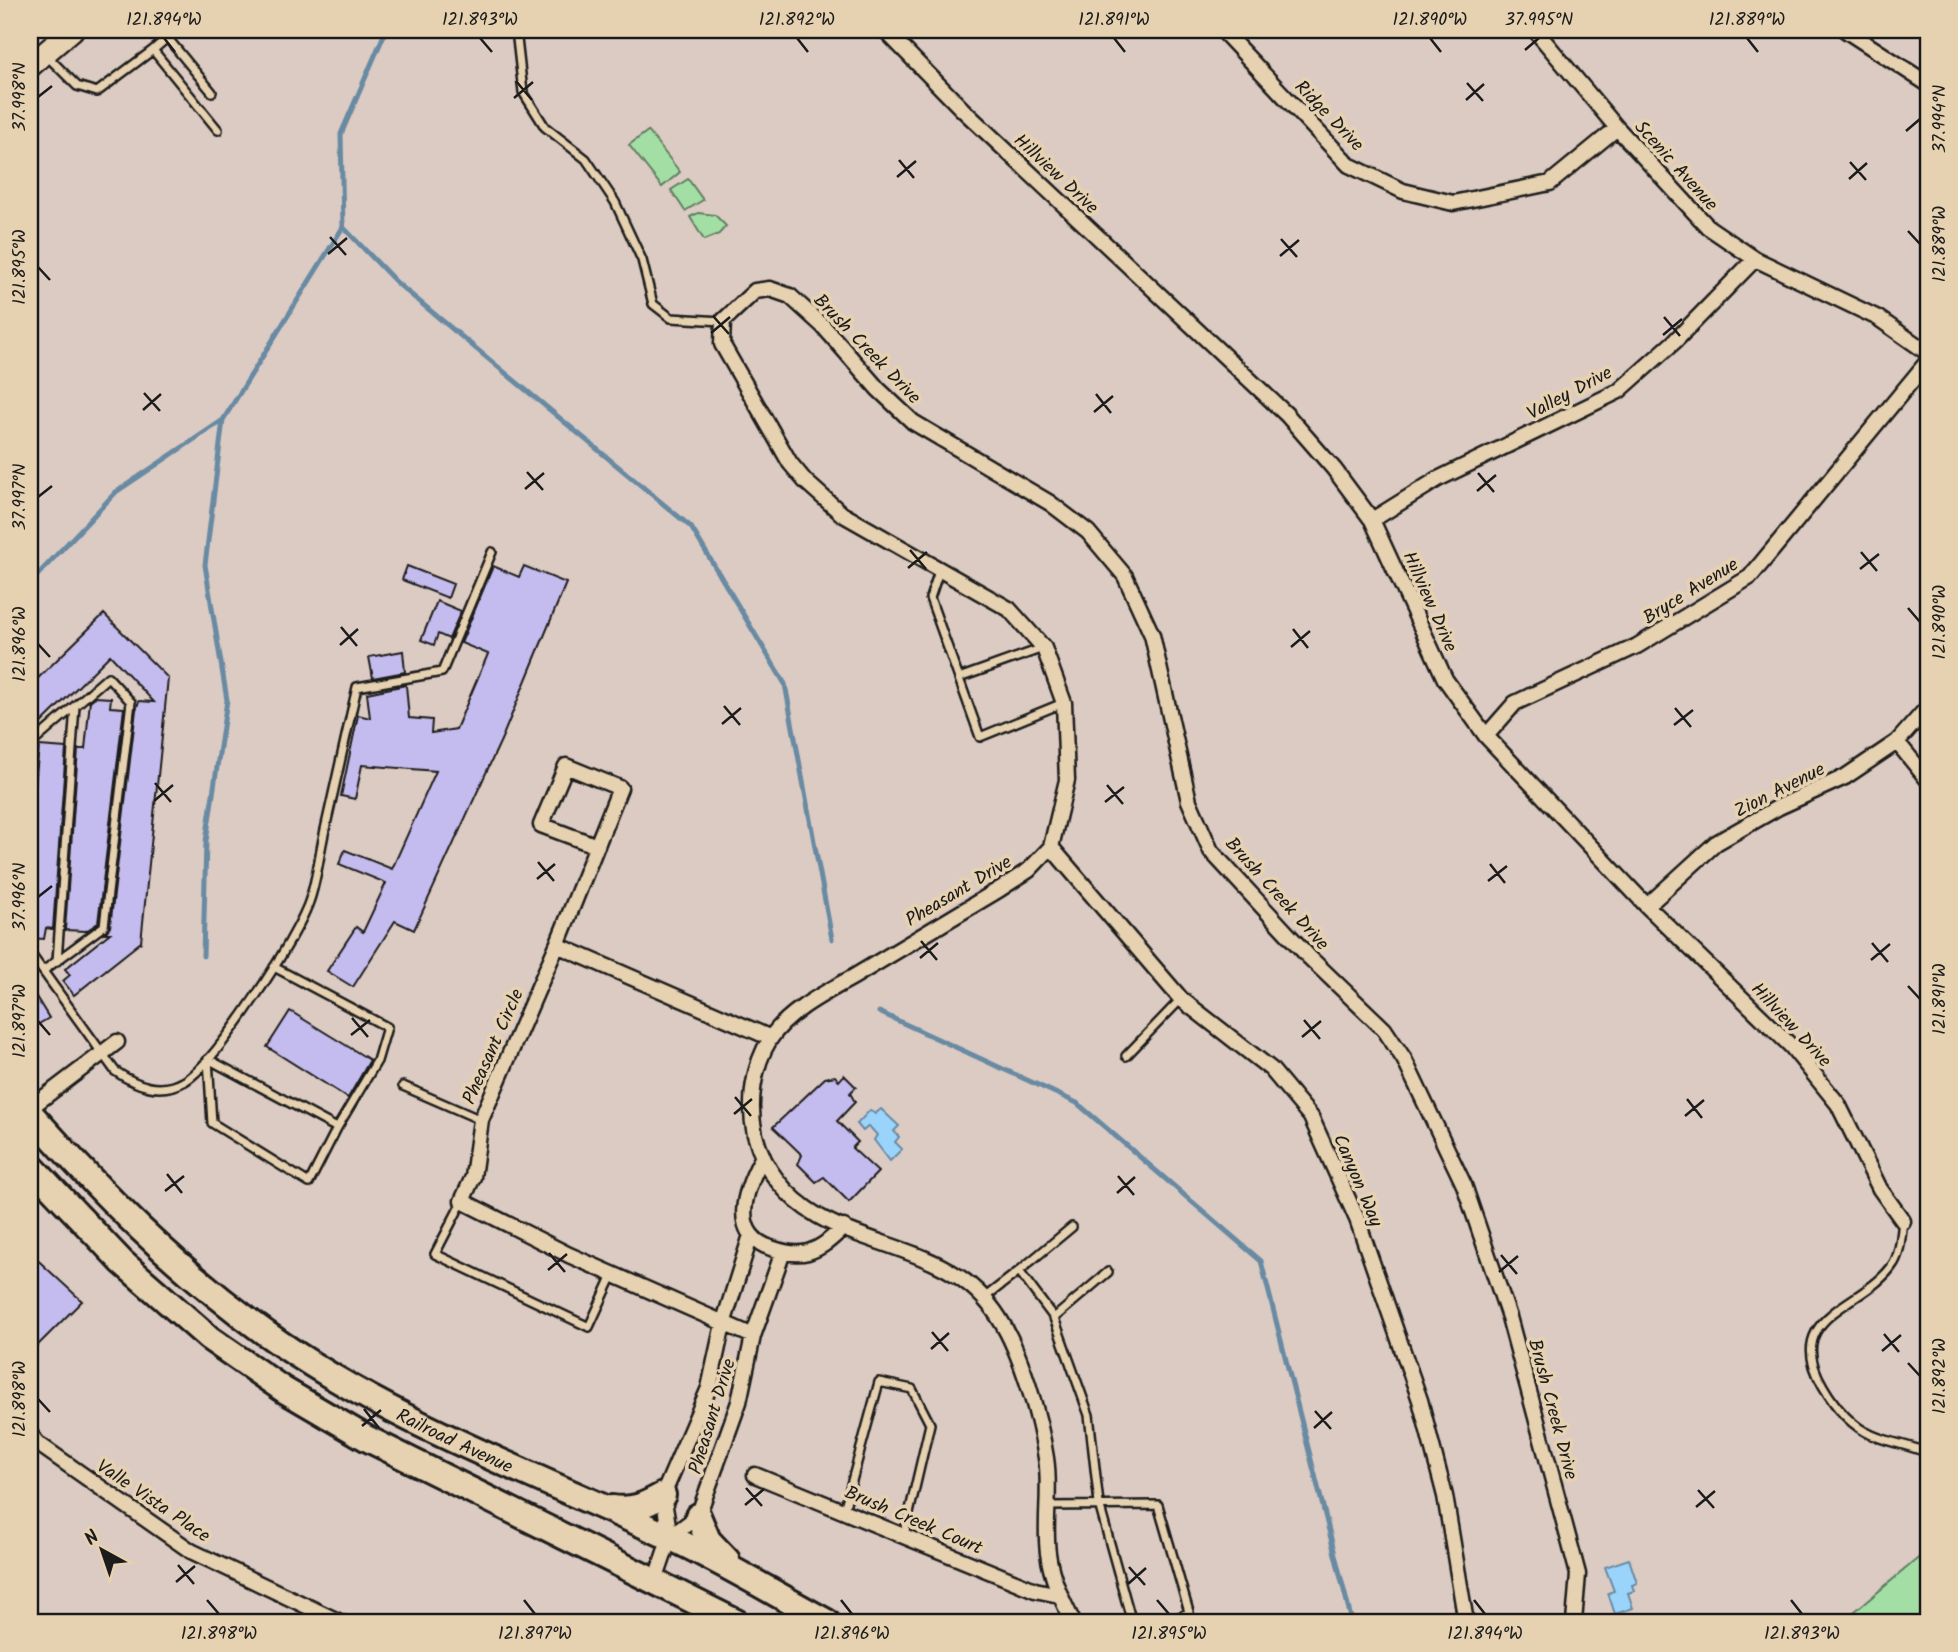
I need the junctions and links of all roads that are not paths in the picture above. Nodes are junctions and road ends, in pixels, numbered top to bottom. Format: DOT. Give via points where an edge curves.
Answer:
graph roads {
  1 [pos="72,30"];
  2 [pos="161,30"];
  3 [pos="516,30"];
  4 [pos="885,30"];
  5 [pos="1222,30"];
  6 [pos="1535,30"];
  7 [pos="1845,30"];
  8 [pos="167,38"];
  9 [pos="153,50"];
  10 [pos="37,59"];
  11 [pos="1928,84"];
  12 [pos="212,92"];
  13 [pos="1617,128"];
  14 [pos="218,130"];
  15 [pos="1755,258"];
  16 [pos="723,321"];
  17 [pos="1928,353"];
  18 [pos="1928,361"];
  19 [pos="1371,520"];
  20 [pos="492,552"];
  21 [pos="940,568"];
  22 [pos="1044,648"];
  23 [pos="959,678"];
  24 [pos="1064,703"];
  25 [pos="75,706"];
  26 [pos="1928,707"];
  27 [pos="1486,736"];
  28 [pos="1897,742"];
  29 [pos="30,745"];
  30 [pos="1928,780"];
  31 [pos="597,846"];
  32 [pos="1051,847"];
  33 [pos="1647,906"];
  34 [pos="557,945"];
  35 [pos="30,953"];
  36 [pos="57,961"];
  37 [pos="274,967"];
  38 [pos="43,971"];
  39 [pos="1181,999"];
  40 [pos="771,1038"];
  41 [pos="117,1042"];
  42 [pos="102,1054"];
  43 [pos="1126,1056"];
  44 [pos="208,1059"];
  45 [pos="403,1086"];
  46 [pos="30,1110"];
  47 [pos="481,1120"];
  48 [pos="337,1128"];
  49 [pos="761,1160"];
  50 [pos="30,1165"];
  51 [pos="462,1201"];
  52 [pos="1903,1221"];
  53 [pos="844,1227"];
  54 [pos="1072,1227"];
  55 [pos="751,1235"];
  56 [pos="783,1252"];
  57 [pos="1018,1271"];
  58 [pos="1108,1272"];
  59 [pos="613,1275"];
  60 [pos="984,1299"];
  61 [pos="1054,1318"];
  62 [pos="723,1324"];
  63 [pos="753,1336"];
  64 [pos="32,1443"];
  65 [pos="1928,1453"];
  66 [pos="755,1475"];
  67 [pos="663,1494"];
  68 [pos="1098,1504"];
  69 [pos="598,1506"];
  70 [pos="1049,1506"];
  71 [pos="844,1510"];
  72 [pos="698,1516"];
  73 [pos="904,1535"];
  74 [pos="670,1538"];
  75 [pos="655,1581"];
  76 [pos="776,1594"];
  77 [pos="1059,1595"];
  78 [pos="311,1616"];
  79 [pos="340,1622"];
  80 [pos="736,1622"];
  81 [pos="827,1622"];
  82 [pos="1073,1622"];
  83 [pos="1135,1622"];
  84 [pos="1170,1622"];
  85 [pos="1466,1622"];
  86 [pos="1574,1622"];
  1 -- 10 [label="main road"];
  2 -- 8 [label="lane"];
  3 -- 16 [label="lane" via="523,92 545,127 586,159 615,202 642,260 653,304 671,318"];
  4 -- 19 [label="street, Hillview Drive" via="962,109 1287,415"];
  5 -- 13 [label="street, Ridge Drive" via="1349,165 1403,191 1453,203 1550,183"];
  6 -- 13 [label="street, Scenic Avenue"];
  7 -- 11 [label="street"];
  8 -- 9 [label="lane"];
  8 -- 12 [label="lane"];
  9 -- 10 [label="lane" via="96,92 76,86"];
  9 -- 14 [label="lane"];
  13 -- 15 [label="street, Scenic Avenue" via="1708,227"];
  15 -- 17 [label="street, Scenic Avenue" via="1878,318"];
  15 -- 19 [label="street, Valley Drive" via="1619,391 1438,478"];
  16 -- 21 [label="street" via="722,344 790,463 805,481 842,514"];
  16 -- 86 [label="street, Brush Creek Drive" via="755,291 770,289 790,296 913,422 1050,503 1088,532 1125,576 1152,635 1189,801 1211,850 1309,957 1384,1029 1404,1059 1464,1185 1509,1317 1578,1574"];
  18 -- 27 [label="street, Bryce Avenue" via="1751,577 1637,646 1515,703"];
  19 -- 27 [label="street, Hillview Drive" via="1445,679"];
  20 -- 37 [label="lane" via="442,672 357,687 309,901"];
  21 -- 22 [label="street" via="1009,609"];
  21 -- 23 [label="lane" via="930,598"];
  22 -- 23 [label="lane"];
  22 -- 24 [label="street"];
  23 -- 24 [label="lane" via="980,737"];
  24 -- 32 [label="street" via="1067,780"];
  25 -- 29 [label="lane"];
  25 -- 36 [label="lane"];
  25 -- 36 [label="lane" via="108,677 131,702 104,926"];
  26 -- 28 [label="street, Zion Avenue"];
  27 -- 33 [label="street, Hillview Drive"];
  28 -- 30 [label="street"];
  28 -- 33 [label="street, Zion Avenue" via="1845,777 1716,843"];
  31 -- 31 [label="street, Pheasant Circle" via="620,788 566,765 541,825"];
  31 -- 34 [label="street, Pheasant Circle"];
  32 -- 39 [label="street, Canyon Way"];
  32 -- 40 [label="street, Pheasant Drive" via="1029,870 803,1007"];
  33 -- 52 [label="street, Hillview Drive" via="1792,1046 1838,1104 1880,1189"];
  34 -- 40 [label="street"];
  34 -- 47 [label="street, Pheasant Circle"];
  35 -- 38 [label="lane"];
  36 -- 38 [label="lane"];
  37 -- 44 [label="lane"];
  37 -- 48 [label="lane" via="387,1027 377,1061"];
  38 -- 42 [label="lane"];
  39 -- 43 [label="lane"];
  39 -- 85 [label="street, Canyon Way" via="1271,1069 1317,1130 1357,1219 1420,1400 1445,1496"];
  40 -- 49 [label="street, Pheasant Drive" via="754,1078 752,1123"];
  41 -- 42 [label="street"];
  42 -- 44 [label="lane" via="133,1083 153,1089 184,1081"];
  42 -- 46 [label="street"];
  44 -- 48 [label="lane"];
  44 -- 48 [label="lane" via="212,1123 309,1183"];
  45 -- 47 [label="lane"];
  46 -- 69 [label="highway, Railroad Avenue" via="103,1195 173,1262 266,1333 317,1367 449,1438"];
  47 -- 51 [label="street, Pheasant Circle" via="473,1177"];
  49 -- 53 [label="street, Pheasant Drive" via="789,1195"];
  49 -- 55 [label="street, Pheasant Drive" via="748,1184 743,1208"];
  50 -- 75 [label="highway, Railroad Avenue" via="122,1262 209,1338 284,1390 366,1438"];
  51 -- 59 [label="street"];
  51 -- 59 [label="lane" via="435,1254 589,1327"];
  52 -- 65 [label="lane" via="1894,1264 1823,1322 1812,1352 1829,1398 1856,1425 1870,1435"];
  53 -- 56 [label="street" via="807,1253"];
  53 -- 60 [label="street" via="920,1254"];
  54 -- 57 [label="lane"];
  55 -- 56 [label="street" via="765,1247"];
  55 -- 62 [label="street, Pheasant Drive"];
  56 -- 63 [label="street, Pheasant Drive"];
  57 -- 60 [label="lane"];
  57 -- 61 [label="lane"];
  58 -- 61 [label="lane"];
  59 -- 62 [label="street"];
  60 -- 70 [label="street" via="1000,1319 1028,1387 1046,1459"];
  61 -- 68 [label="lane" via="1089,1415"];
  62 -- 63 [label="street"];
  62 -- 67 [label="street, Pheasant Drive" via="709,1388"];
  63 -- 72 [label="street, Pheasant Drive" via="739,1402"];
  64 -- 78 [label="street, Valle Vista Place" via="191,1550"];
  66 -- 71 [label="street, Brush Creek Court"];
  67 -- 69 [label="highway" via="629,1510"];
  67 -- 74 [label="street"];
  68 -- 70 [label="lane"];
  68 -- 83 [label="lane" via="1130,1619"];
  68 -- 84 [label="lane" via="1158,1504 1189,1612"];
  69 -- 74 [label="highway, Railroad Avenue"];
  70 -- 77 [label="street" via="1048,1553"];
  71 -- 73 [label="street, Brush Creek Court"];
  71 -- 73 [label="lane" via="879,1382 912,1389 930,1424"];
  72 -- 74 [label="street"];
  72 -- 76 [label="highway" via="708,1540 722,1556"];
  73 -- 77 [label="street, Brush Creek Court" via="1035,1590"];
  74 -- 75 [label="street"];
  74 -- 76 [label="highway, Railroad Avenue"];
  75 -- 80 [label="highway, Railroad Avenue"];
  76 -- 81 [label="highway, Railroad Avenue"];
  77 -- 82 [label="street"];
  78 -- 79 [label="street, Valle Vista Place"];
}
